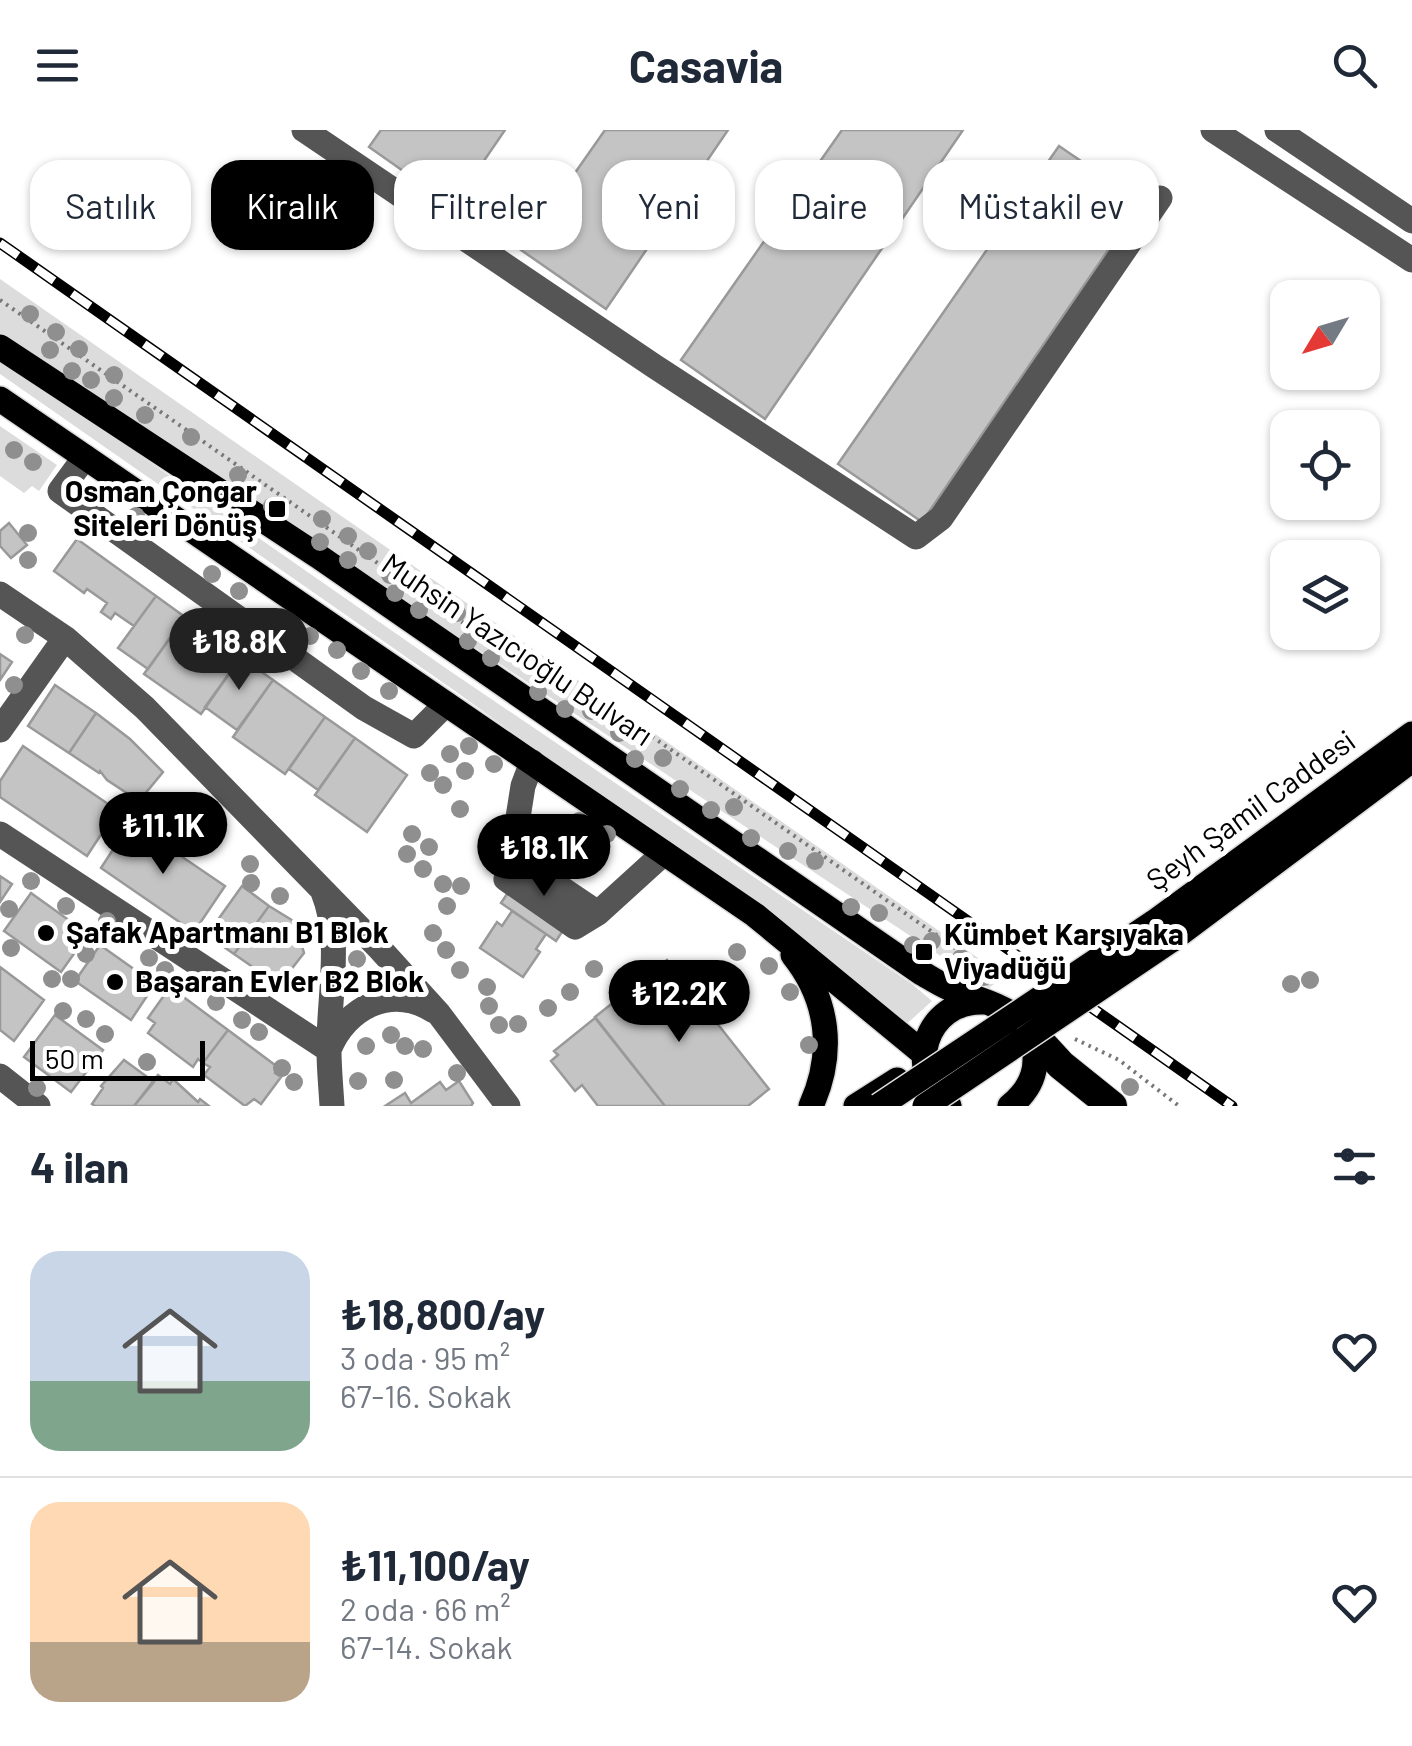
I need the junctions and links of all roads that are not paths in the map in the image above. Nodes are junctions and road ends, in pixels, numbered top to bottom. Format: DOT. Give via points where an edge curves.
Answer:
graph roads {
  1 [pos="304,130"];
  2 [pos="1213,130"];
  3 [pos="1277,130"];
  4 [pos="1160,198"];
  5 [pos="1412,221"];
  6 [pos="1412,260"];
  7 [pos="0,347"];
  8 [pos="0,399"];
  9 [pos="85,458"];
  10 [pos="0,594"];
  11 [pos="65,638"];
  12 [pos="446,704"];
  13 [pos="0,730"];
  14 [pos="1412,734"];
  15 [pos="1412,760"];
  16 [pos="532,762"];
  17 [pos="0,834"];
  18 [pos="664,852"];
  19 [pos="322,890"];
  20 [pos="755,915"];
  21 [pos="1162,932"];
  22 [pos="1002,994"];
  23 [pos="439,1014"];
  24 [pos="1027,1028"];
  25 [pos="328,1050"];
  26 [pos="923,1058"];
  27 [pos="5,1089"];
  28 [pos="38,1106"];
  29 [pos="332,1106"];
  30 [pos="508,1106"];
  31 [pos="811,1106"];
  32 [pos="856,1106"];
  33 [pos="879,1106"];
  34 [pos="925,1106"];
  35 [pos="949,1106"];
  36 [pos="1010,1106"];
  37 [pos="1112,1106"];
  1 -- 4 [label="street" via="916,537 941,518"];
  2 -- 6 [label="street"];
  3 -- 5 [label="street"];
  7 -- 22 [label="main road, Muhsin Yazıcıoğlu Bulvarı" via="920,972 945,987"];
  8 -- 9 [label="main road"];
  9 -- 12 [label="main road"];
  9 -- 12 [label="street" via="60,490 364,708 414,736"];
  10 -- 11 [label="street"];
  11 -- 13 [label="street"];
  11 -- 19 [label="street" via="145,708"];
  12 -- 16 [label="main road"];
  14 -- 21 [label="main road, Şeyh Şamil Caddesi"];
  15 -- 21 [label="main road, Şeyh Şamil Caddesi"];
  16 -- 18 [label="main road"];
  16 -- 18 [label="street" via="506,879 575,927"];
  17 -- 25 [label="street"];
  18 -- 20 [label="main road"];
  19 -- 23 [label="street"];
  19 -- 25 [label="street" via="332,943"];
  20 -- 26 [label="main road"];
  20 -- 31 [label="main road" via="796,958 820,998 825,1061"];
  21 -- 33 [label="main road, Şeyh Şamil Caddesi, bridge"];
  21 -- 34 [label="main road, Şeyh Şamil Caddesi, bridge"];
  22 -- 24 [label="main road, Muhsin Yazıcıoğlu Bulvarı"];
  22 -- 26 [label="main road" via="944,1014 930,1031"];
  23 -- 25 [label="street" via="414,1001 372,1003 349,1017"];
  23 -- 30 [label="street"];
  24 -- 36 [label="main road" via="1036,1056 1033,1075"];
  24 -- 37 [label="highway, Muhsin Yazıcıoğlu Bulvarı"];
  25 -- 29 [label="street"];
  26 -- 32 [label="main road"];
  26 -- 35 [label="main road" via="929,1084"];
  27 -- 28 [label="street"];
}
